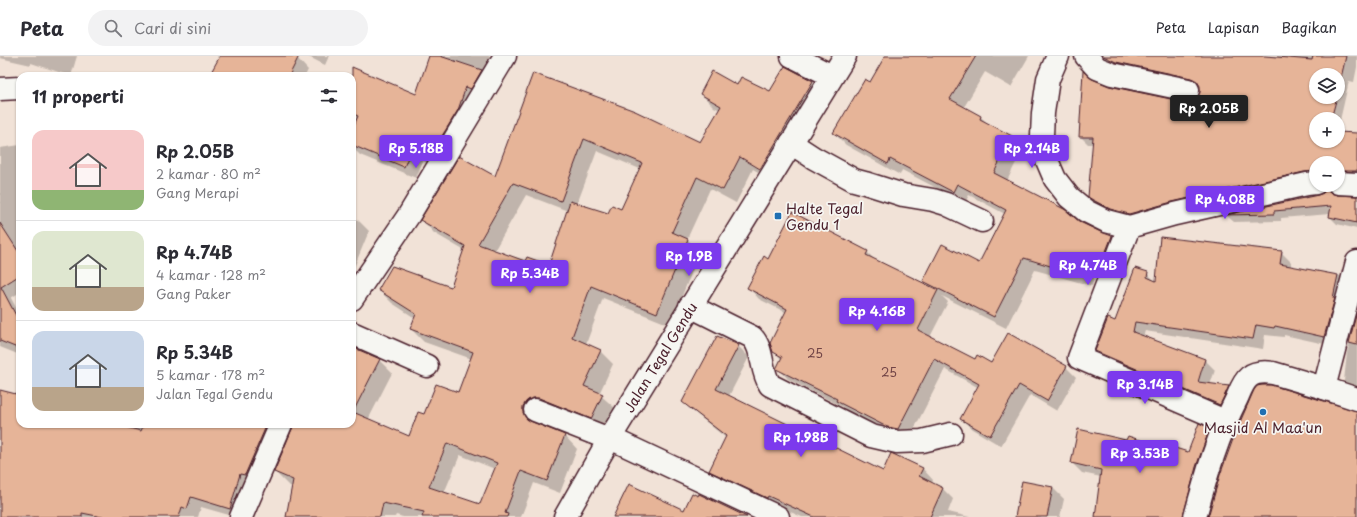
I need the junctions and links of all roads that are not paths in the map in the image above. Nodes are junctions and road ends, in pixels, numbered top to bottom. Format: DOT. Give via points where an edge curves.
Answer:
graph roads {
  1 [pos="505,56"];
  2 [pos="792,56"];
  3 [pos="844,56"];
  4 [pos="1058,56"];
  5 [pos="1086,56"];
  6 [pos="832,76"];
  7 [pos="1188,90"];
  8 [pos="791,143"];
  9 [pos="1345,183"];
  10 [pos="1309,184"];
  11 [pos="1357,184"];
  12 [pos="982,221"];
  13 [pos="1128,227"];
  14 [pos="1357,262"];
  15 [pos="356,292"];
  16 [pos="690,306"];
  17 [pos="356,335"];
  18 [pos="428,366"];
  19 [pos="1324,388"];
  20 [pos="1357,400"];
  21 [pos="535,410"];
  22 [pos="1225,421"];
  23 [pos="280,428"];
  24 [pos="951,434"];
  25 [pos="609,439"];
  26 [pos="241,517"];
  27 [pos="565,517"];
  28 [pos="778,517"];
  29 [pos="1195,517"];
  1 -- 15 [label="street" via="409,214"];
  2 -- 6 [label="street"];
  3 -- 6 [label="street, Jalan Tegal Gendu"];
  4 -- 13 [label="street" via="1048,79 1043,112 1042,135 1046,158 1055,179 1069,197 1086,211 1106,221"];
  5 -- 7 [label="street" via="1097,68 1112,74"];
  6 -- 8 [label="street, Jalan Tegal Gendu"];
  8 -- 12 [label="street" via="854,180 904,196 946,204"];
  8 -- 16 [label="street, Jalan Tegal Gendu"];
  9 -- 11 [label="street"];
  10 -- 13 [label="street"];
  13 -- 22 [label="street" via="1079,358"];
  14 -- 19 [label="street"];
  16 -- 24 [label="street" via="752,337 756,341 764,373 770,385 870,436 897,442 922,442"];
  16 -- 25 [label="street, Jalan Tegal Gendu"];
  17 -- 18 [label="street"];
  19 -- 20 [label="street"];
  19 -- 22 [label="street" via="1273,373 1253,374 1244,382"];
  21 -- 25 [label="street"];
  22 -- 29 [label="street"];
  23 -- 26 [label="street"];
  25 -- 27 [label="street, Jalan Tegal Gendu"];
  25 -- 28 [label="street"];
}
